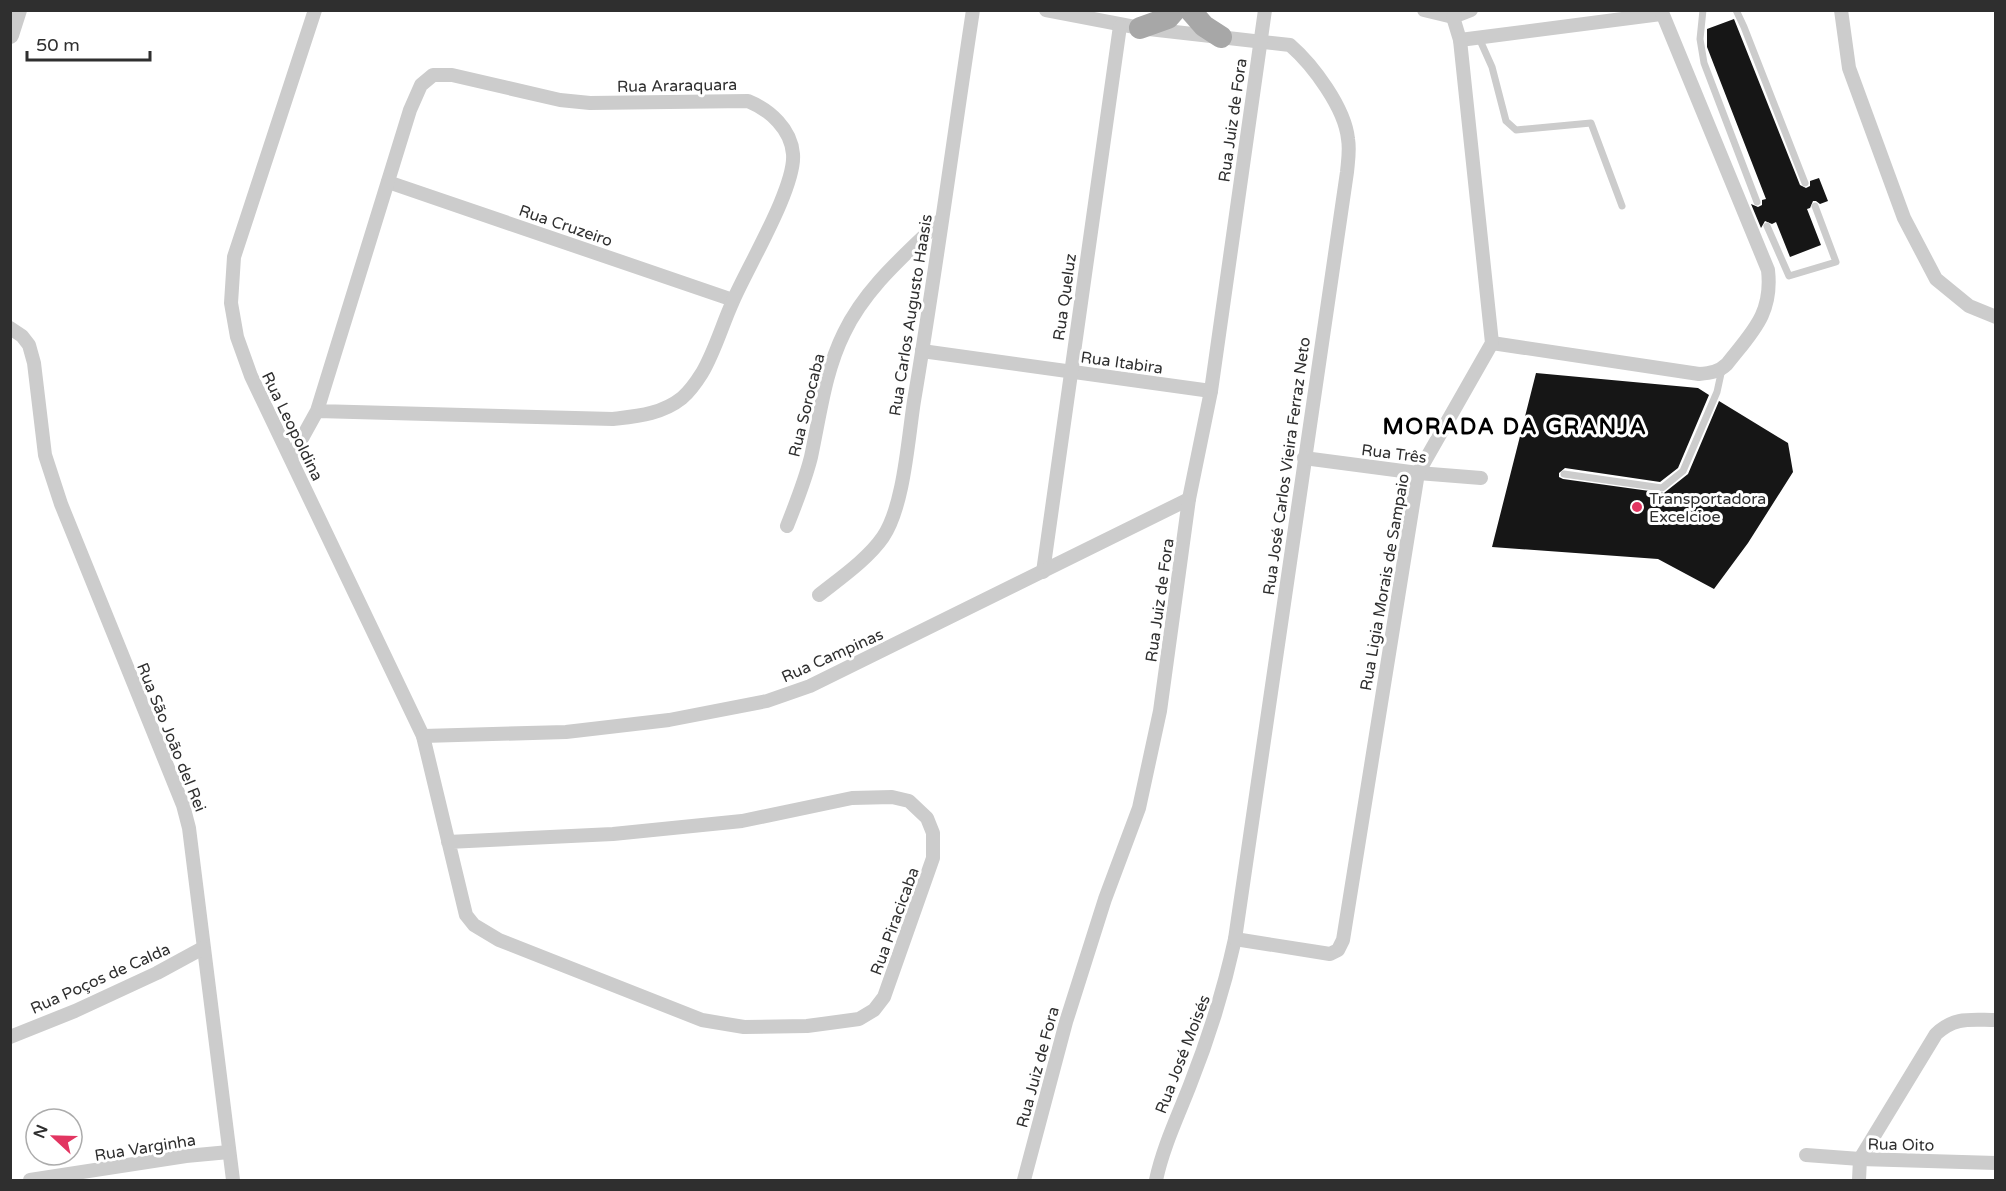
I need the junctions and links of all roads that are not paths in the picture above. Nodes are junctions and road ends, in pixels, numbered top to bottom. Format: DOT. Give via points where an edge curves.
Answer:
graph roads {
  1 [pos="18,10"];
  2 [pos="315,10"];
  3 [pos="973,10"];
  4 [pos="1046,10"];
  5 [pos="1175,10"];
  6 [pos="1190,10"];
  7 [pos="1265,10"];
  8 [pos="1424,10"];
  9 [pos="1471,10"];
  10 [pos="1703,10"];
  11 [pos="1736,10"];
  12 [pos="1842,10"];
  13 [pos="1661,12"];
  14 [pos="1453,17"];
  15 [pos="1130,27"];
  16 [pos="10,35"];
  17 [pos="1221,37"];
  18 [pos="1479,38"];
  19 [pos="1460,40"];
  20 [pos="1259,41"];
  21 [pos="388,183"];
  22 [pos="1805,183"];
  23 [pos="1757,202"];
  24 [pos="1622,206"];
  25 [pos="1815,206"];
  26 [pos="942,219"];
  27 [pos="1767,226"];
  28 [pos="733,300"];
  29 [pos="1995,317"];
  30 [pos="10,328"];
  31 [pos="1492,343"];
  32 [pos="922,351"];
  33 [pos="1722,369"];
  34 [pos="1070,371"];
  35 [pos="1211,391"];
  36 [pos="317,411"];
  37 [pos="1304,458"];
  38 [pos="291,459"];
  39 [pos="1418,472"];
  40 [pos="1564,474"];
  41 [pos="1481,478"];
  42 [pos="1189,499"];
  43 [pos="787,526"];
  44 [pos="1042,572"];
  45 [pos="819,595"];
  46 [pos="423,736"];
  47 [pos="448,842"];
  48 [pos="1235,939"];
  49 [pos="203,948"];
  50 [pos="1995,1020"];
  51 [pos="10,1037"];
  52 [pos="230,1152"];
  53 [pos="1806,1155"];
  54 [pos="1860,1160"];
  55 [pos="1995,1163"];
  56 [pos="30,1180"];
  57 [pos="233,1180"];
  58 [pos="1024,1180"];
  59 [pos="1156,1180"];
  60 [pos="1859,1180"];
  1 -- 16 [label="street"];
  2 -- 38 [label="street, Rua Leopoldina" via="234,257 231,303 250,376"];
  3 -- 26 [label="street, Rua Carlos Augusto Haasis"];
  4 -- 15 [label="street, Rua José Carlos Vieira Ferraz Neto"];
  5 -- 15 [label="main road" via="1168,18"];
  6 -- 17 [label="main road"];
  7 -- 20 [label="street, Rua Juiz de Fora"];
  8 -- 14 [label="street"];
  9 -- 14 [label="street"];
  10 -- 23 [label="lane" via="1700,39 1704,63"];
  11 -- 22 [label="lane"];
  12 -- 29 [label="street" via="1849,68 1904,218 1936,279 1969,306"];
  13 -- 18 [label="street"];
  13 -- 33 [label="street" via="1768,270 1767,304 1760,322"];
  14 -- 19 [label="street"];
  15 -- 17 [label="street, Rua José Carlos Vieira Ferraz Neto"];
  15 -- 34 [label="street, Rua Queluz"];
  17 -- 20 [label="street, Rua José Carlos Vieira Ferraz Neto"];
  18 -- 19 [label="street"];
  18 -- 24 [label="lane" via="1492,67 1506,121 1516,130 1591,123"];
  19 -- 31 [label="street"];
  20 -- 35 [label="street, Rua Juiz de Fora"];
  20 -- 37 [label="street, Rua José Carlos Vieira Ferraz Neto" via="1290,45 1296,50 1318,75 1334,102 1348,138 1347,172"];
  21 -- 28 [label="street, Rua Cruzeiro"];
  21 -- 28 [label="street, Rua Araraquara" via="410,110 421,85 433,75 452,75 560,100 590,103 748,101 777,118 789,139 792,170 784,195"];
  21 -- 36 [label="street, Rua Araraquara"];
  25 -- 27 [label="lane" via="1836,262 1789,276"];
  26 -- 32 [label="street, Rua Carlos Augusto Haasis"];
  26 -- 43 [label="street, Rua Sorocaba" via="865,298 843,333 830,368 804,480"];
  28 -- 36 [label="street, Rua Araraquara" via="702,373 684,397 670,407 646,415 613,419"];
  30 -- 49 [label="street, Rua São João del Rei" via="29,345 45,455 61,504 183,805"];
  31 -- 33 [label="street" via="1699,374"];
  31 -- 39 [label="street, Rua Ligia Morais de Sampaio"];
  32 -- 34 [label="street, Rua Itabira"];
  32 -- 45 [label="street, Rua Carlos Augusto Haasis" via="899,494 883,538"];
  33 -- 40 [label="lane" via="1717,392 1683,471 1662,488"];
  34 -- 35 [label="street, Rua Itabira"];
  34 -- 44 [label="street, Rua Queluz"];
  35 -- 42 [label="street, Rua Juiz de Fora"];
  36 -- 38 [label="street, Rua Araraquara"];
  37 -- 39 [label="street, Rua Três"];
  37 -- 48 [label="street, Rua José Carlos Vieira Ferraz Neto"];
  38 -- 46 [label="street, Rua Leopoldina"];
  39 -- 41 [label="street, Rua Três"];
  39 -- 48 [label="street, Rua Ligia Morais de Sampaio" via="1340,948 1330,954"];
  42 -- 44 [label="street, Rua Campinas"];
  42 -- 58 [label="street, Rua Juiz de Fora" via="1160,711 1139,808 1066,1022"];
  44 -- 46 [label="street, Rua Campinas" via="810,686 766,701 669,720 566,732"];
  46 -- 47 [label="street, Rua Leopoldina"];
  47 -- 47 [label="street, Rua Piracicaba" via="466,915 474,925 499,940 702,1020 744,1027 807,1026 859,1019 874,1010 884,997 933,858 933,833 927,818 909,801 892,796 852,798 742,821 613,834"];
  48 -- 59 [label="street, Rua José Moisés" via="1222,995"];
  49 -- 51 [label="street, Rua Poços de Calda" via="147,978"];
  49 -- 52 [label="street, Rua São João del Rei"];
  50 -- 54 [label="street" via="1956,1020 1936,1034"];
  52 -- 56 [label="street, Rua Varginha"];
  52 -- 57 [label="street, Rua São João del Rei"];
  53 -- 54 [label="street, Rua Oito"];
  54 -- 55 [label="street, Rua Oito"];
  54 -- 60 [label="street"];
}
